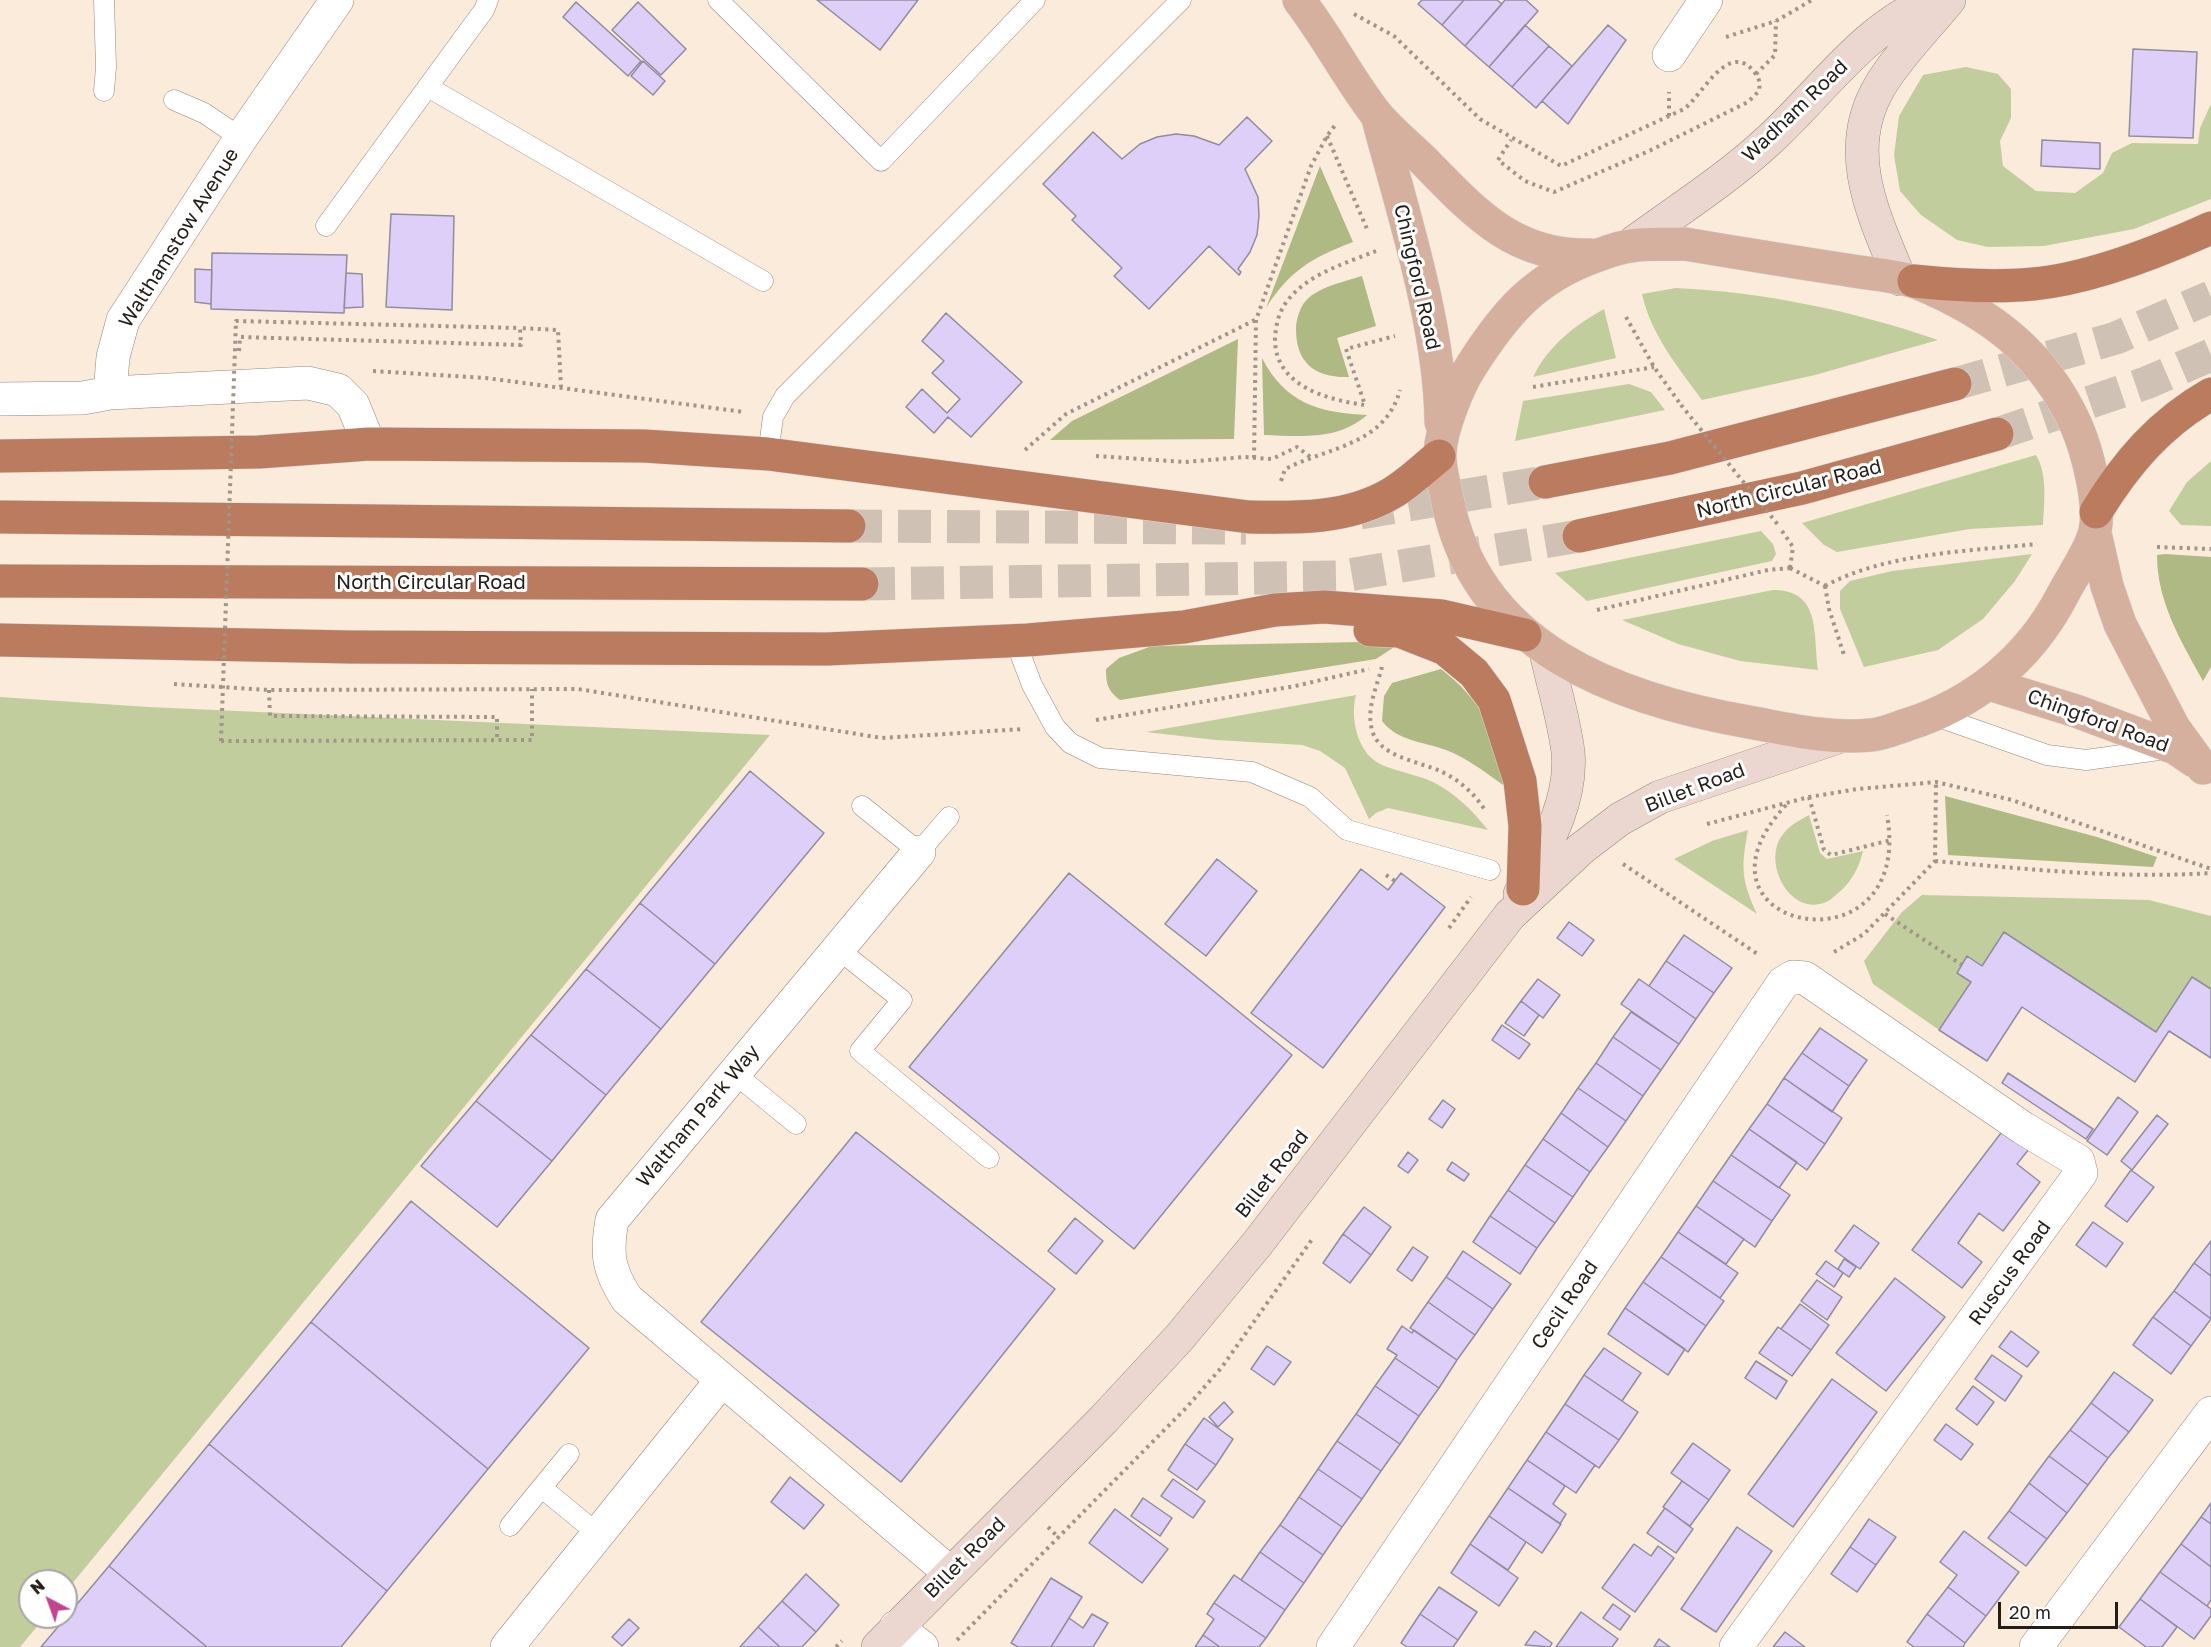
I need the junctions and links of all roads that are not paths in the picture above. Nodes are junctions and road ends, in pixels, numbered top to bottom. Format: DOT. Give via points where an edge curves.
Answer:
graph roads {
  1 [pos="104,0"];
  2 [pos="337,0"];
  3 [pos="488,0"];
  4 [pos="718,0"];
  5 [pos="1035,0"];
  6 [pos="1181,0"];
  7 [pos="1706,0"];
  8 [pos="1933,0"];
  9 [pos="1949,0"];
  10 [pos="1305,8"];
  11 [pos="1670,55"];
  12 [pos="428,87"];
  13 [pos="104,91"];
  14 [pos="174,100"];
  15 [pos="1377,114"];
  16 [pos="241,138"];
  17 [pos="326,226"];
  18 [pos="2211,228"];
  19 [pos="1615,250"];
  20 [pos="1907,280"];
  21 [pos="763,281"];
  22 [pos="1955,384"];
  23 [pos="2211,394"];
  24 [pos="97,396"];
  25 [pos="0,399"];
  26 [pos="1997,434"];
  27 [pos="369,444"];
  28 [pos="1440,449"];
  29 [pos="768,454"];
  30 [pos="0,456"];
  31 [pos="1545,482"];
  32 [pos="0,517"];
  33 [pos="2095,522"];
  34 [pos="849,526"];
  35 [pos="1579,536"];
  36 [pos="0,581"];
  37 [pos="862,584"];
  38 [pos="1184,627"];
  39 [pos="0,640"];
  40 [pos="1015,640"];
  41 [pos="1536,644"];
  42 [pos="1989,684"];
  43 [pos="1936,716"];
  44 [pos="1841,736"];
  45 [pos="2175,748"];
  46 [pos="2207,771"];
  47 [pos="862,806"];
  48 [pos="949,817"];
  49 [pos="919,852"];
  50 [pos="1490,870"];
  51 [pos="1517,902"];
  52 [pos="838,949"];
  53 [pos="1799,977"];
  54 [pos="734,1073"];
  55 [pos="796,1124"];
  56 [pos="988,1158"];
  57 [pos="722,1380"];
  58 [pos="2211,1413"];
  59 [pos="569,1454"];
  60 [pos="542,1488"];
  61 [pos="510,1526"];
  62 [pos="598,1534"];
  63 [pos="949,1572"];
  64 [pos="887,1637"];
  65 [pos="507,1647"];
  66 [pos="922,1647"];
  67 [pos="1333,1647"];
  68 [pos="1736,1647"];
  69 [pos="2036,1647"];
  1 -- 13 [label="lane"];
  2 -- 16 [label="street, Walthamstow Avenue"];
  3 -- 12 [label="lane"];
  4 -- 5 [label="lane" via="881,161"];
  6 -- 29 [label="lane" via="785,396 773,417"];
  7 -- 11 [label="street"];
  8 -- 19 [label="main road, Wadham Road" via="1867,40 1766,143"];
  9 -- 20 [label="main road" via="1881,84 1867,109 1862,132 1862,173"];
  10 -- 15 [label="main road, Chingford Road"];
  12 -- 17 [label="lane"];
  12 -- 21 [label="lane"];
  14 -- 16 [label="lane" via="204,113"];
  15 -- 19 [label="main road, Chingford Road" via="1464,202 1504,233 1537,250 1570,255"];
  15 -- 28 [label="main road, Chingford Road" via="1437,359"];
  16 -- 24 [label="street, Walthamstow Avenue" via="123,320"];
  18 -- 20 [label="highway" via="2169,246 2034,284 1982,286"];
  19 -- 20 [label="main road, Chingford Road" via="1685,244"];
  19 -- 28 [label="main road" via="1567,267 1537,285 1496,327 1462,381"];
  20 -- 33 [label="main road, Chingford Road" via="2009,332 2056,385 2083,441"];
  22 -- 31 [label="highway" via="1681,455"];
  23 -- 33 [label="highway" via="2167,424 2136,453"];
  24 -- 25 [label="street"];
  24 -- 27 [label="street" via="308,383 338,390 353,405"];
  26 -- 35 [label="highway, North Circular Road" via="1802,488"];
  27 -- 29 [label="highway" via="644,446"];
  27 -- 30 [label="highway" via="259,452"];
  28 -- 29 [label="highway" via="1392,493 1363,507 1304,519 1249,517"];
  28 -- 41 [label="main road, Chingford Road" via="1457,539 1486,592"];
  32 -- 34 [label="highway"];
  33 -- 42 [label="main road" via="2054,610 2036,638"];
  33 -- 46 [label="main road, Chingford Road" via="2107,586 2120,624 2174,728"];
  36 -- 37 [label="highway, North Circular Road"];
  38 -- 40 [label="highway"];
  38 -- 41 [label="highway" via="1275,610 1324,607 1442,616"];
  38 -- 51 [label="highway" via="1399,632 1445,649 1474,672 1494,700 1520,781 1525,826"];
  39 -- 40 [label="highway" via="328,647 827,649"];
  40 -- 50 [label="lane" via="1032,685 1055,727 1070,743 1100,758 1252,772 1310,797 1347,830"];
  41 -- 44 [label="main road" via="1620,688 1704,715"];
  41 -- 51 [label="main road, Billet Road" via="1568,753 1567,783 1558,818"];
  42 -- 43 [label="main road"];
  42 -- 45 [label="main road, Chingford Road"];
  43 -- 44 [label="main road" via="1875,735"];
  43 -- 45 [label="lane" via="2066,758 2086,760"];
  44 -- 51 [label="main road, Billet Road" via="1660,797 1582,848"];
  45 -- 46 [label="main road, Chingford Road"];
  47 -- 49 [label="lane"];
  48 -- 49 [label="lane, Waltham Park Way"];
  49 -- 52 [label="street, Waltham Park Way"];
  51 -- 63 [label="main road, Billet Road" via="1257,1244 1179,1338 1104,1419"];
  52 -- 54 [label="street, Waltham Park Way"];
  52 -- 56 [label="lane" via="902,1000 860,1051"];
  53 -- 67 [label="street, Cecil Road" via="1784,983"];
  53 -- 68 [label="street, Ruscus Road" via="2078,1161 2081,1173"];
  54 -- 55 [label="lane"];
  54 -- 57 [label="street, Waltham Park Way" via="612,1220 607,1247 613,1277 627,1299"];
  57 -- 62 [label="street"];
  57 -- 63 [label="street, Waltham Park Way"];
  58 -- 69 [label="street"];
  59 -- 60 [label="lane"];
  60 -- 61 [label="lane"];
  60 -- 62 [label="lane"];
  62 -- 65 [label="street"];
  63 -- 64 [label="main road, Billet Road"];
  64 -- 66 [label="street"];
}
